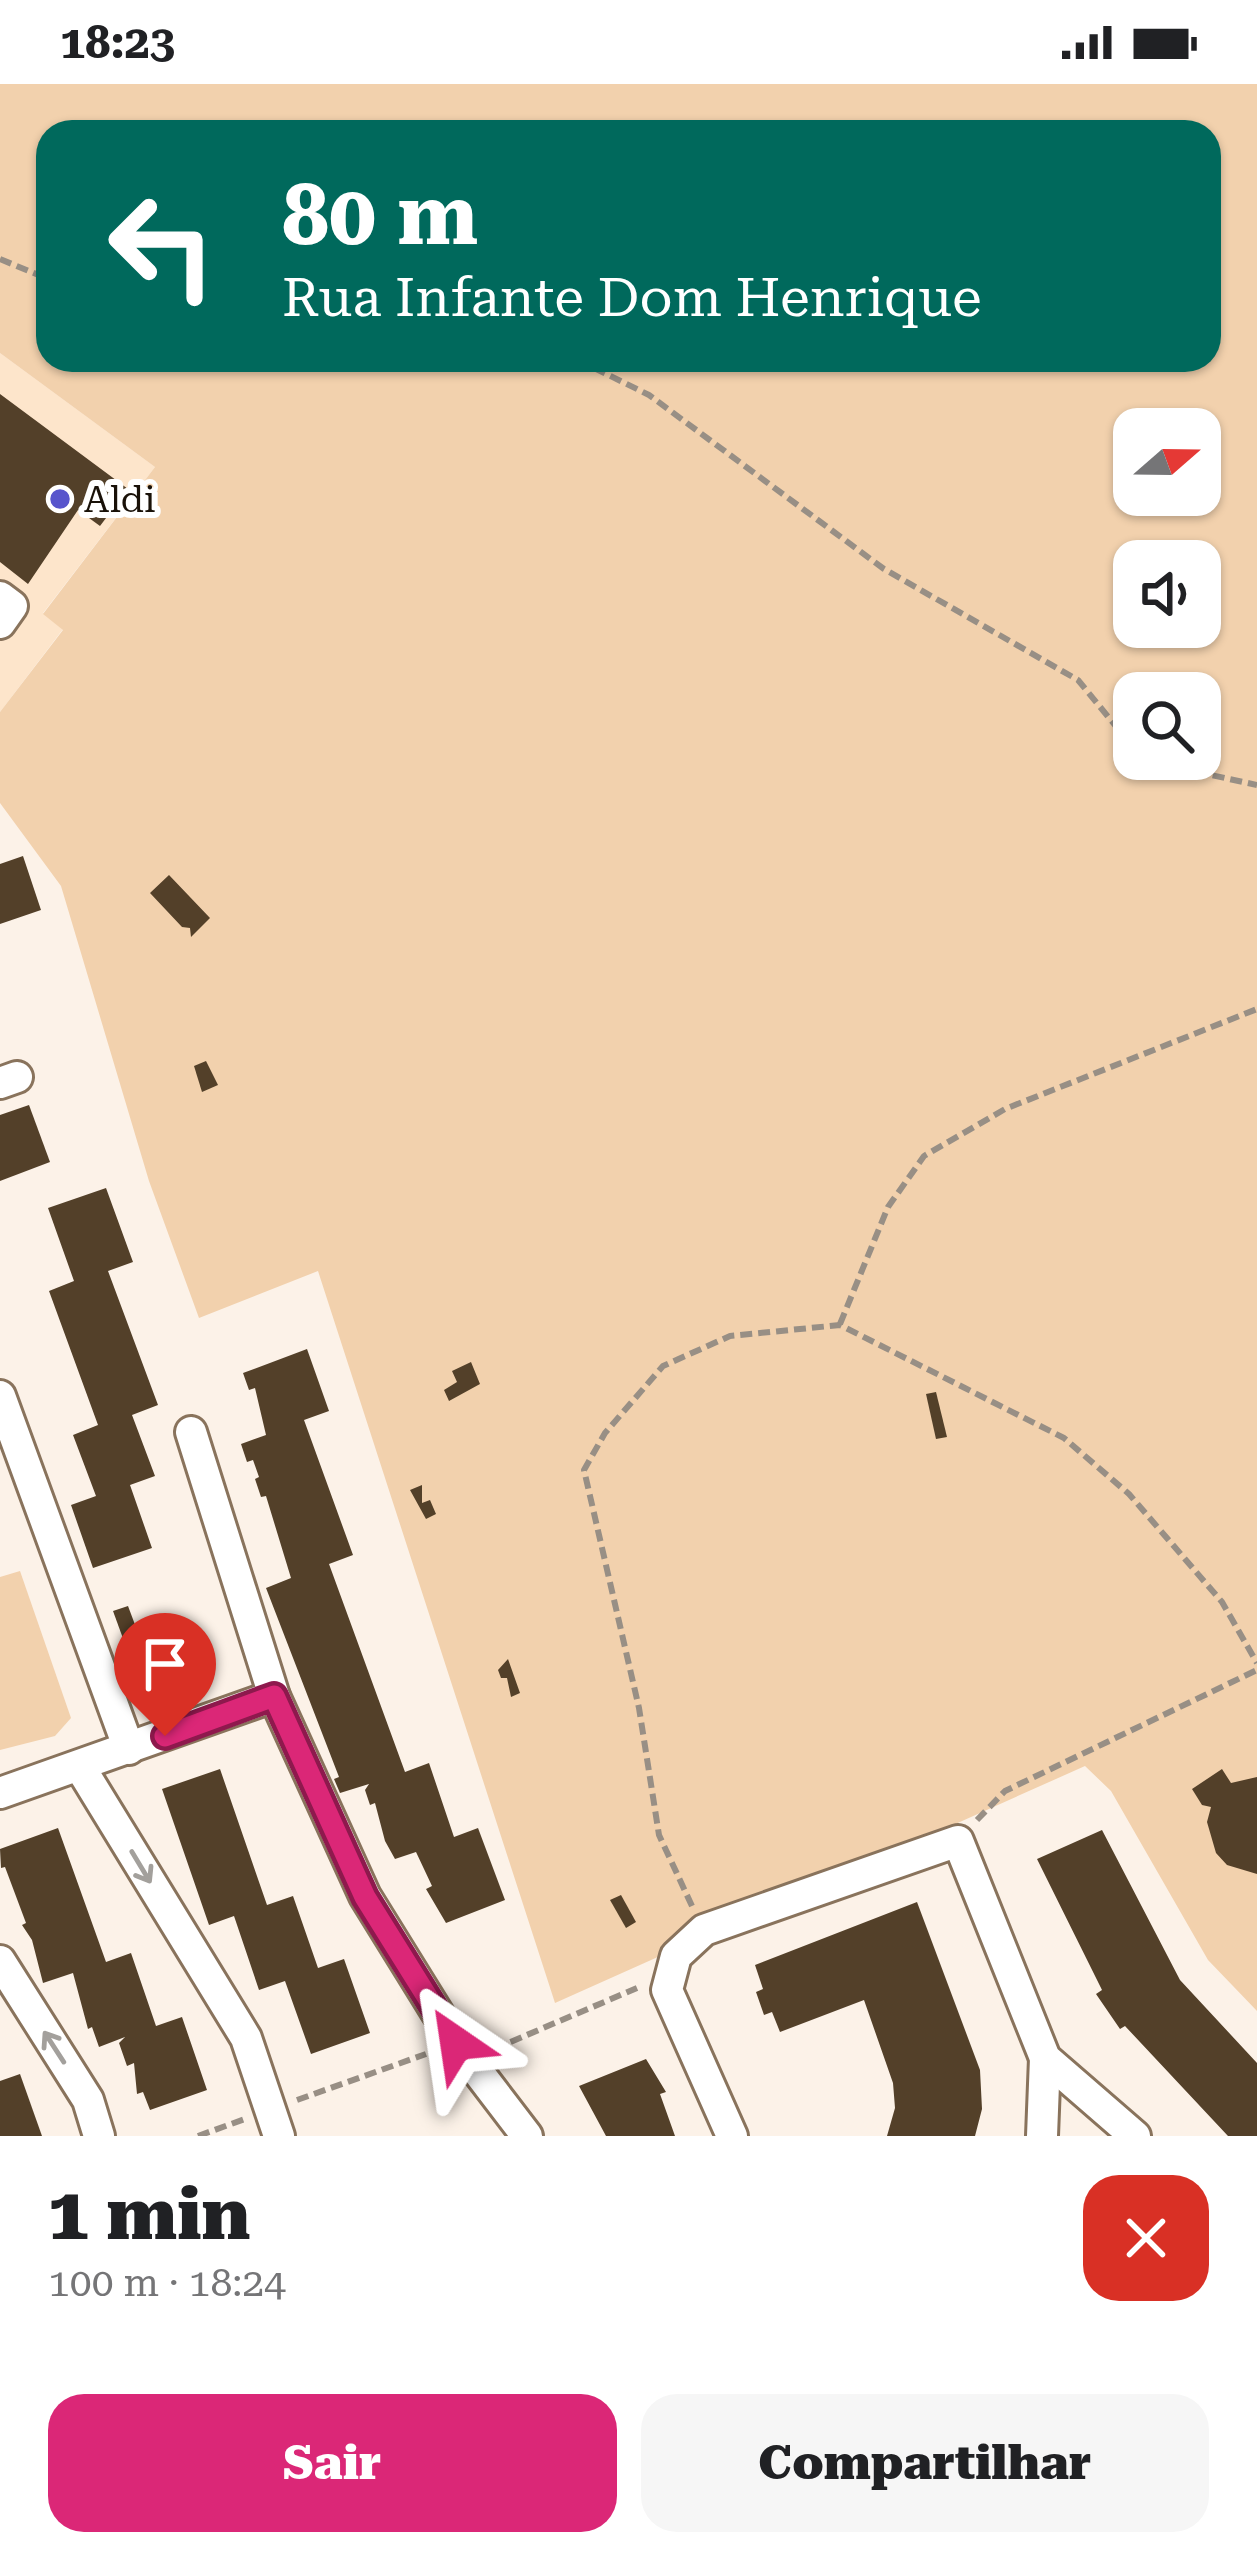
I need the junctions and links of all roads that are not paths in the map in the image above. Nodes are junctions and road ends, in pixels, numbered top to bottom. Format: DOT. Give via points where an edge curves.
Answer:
graph roads {
  1 [pos="0,597"];
  2 [pos="0,623"];
  3 [pos="0,1396"];
  4 [pos="191,1432"];
  5 [pos="274,1696"];
  6 [pos="128,1750"];
  7 [pos="80,1767"];
  8 [pos="0,1793"];
  9 [pos="0,1961"];
  10 [pos="1046,2058"];
  11 [pos="274,2123"];
  12 [pos="99,2136"];
  13 [pos="526,2136"];
  14 [pos="732,2136"];
  15 [pos="1042,2136"];
  16 [pos="1135,2136"];
  1 -- 2 [label="street" via="12,606"];
  3 -- 6 [label="street"];
  4 -- 5 [label="street"];
  5 -- 6 [label="street"];
  5 -- 13 [label="street" via="365,1897"];
  6 -- 7 [label="street"];
  7 -- 8 [label="street"];
  7 -- 11 [label="street, one-way" via="246,2038"];
  12 -- 9 [label="street, one-way" via="88,2100"];
  10 -- 14 [label="street" via="958,1840 704,1930 676,1956 667,1990"];
  10 -- 15 [label="street"];
  10 -- 16 [label="street"];
}
